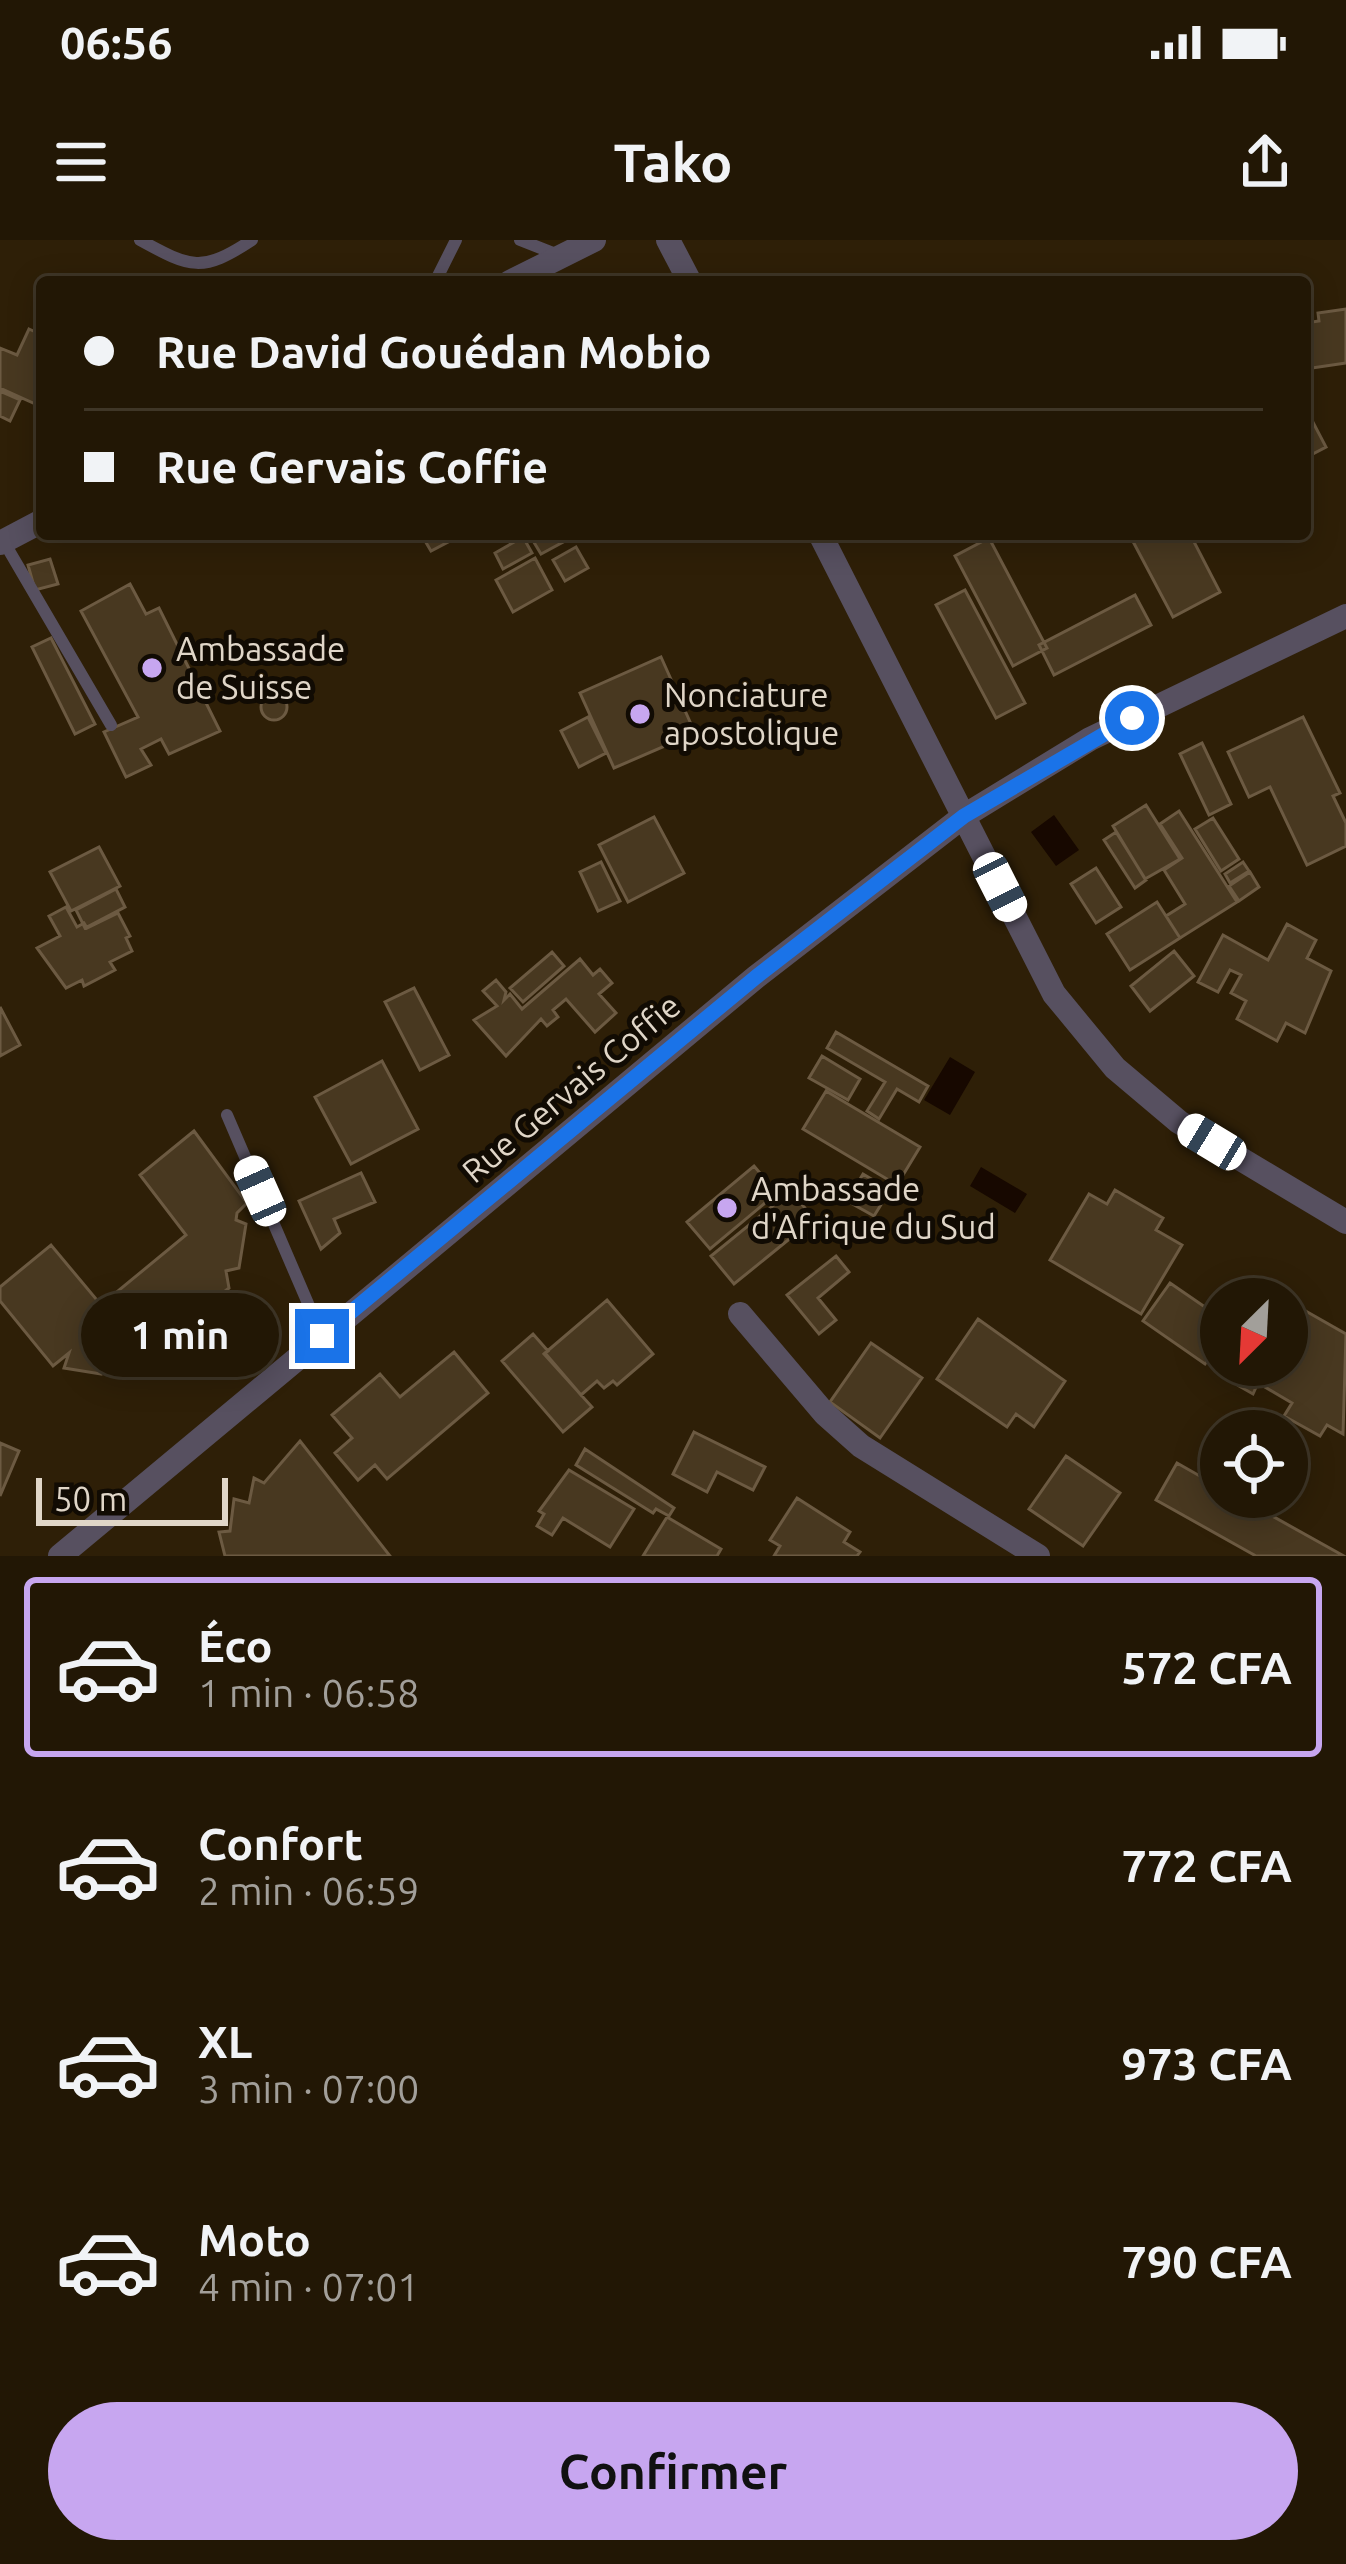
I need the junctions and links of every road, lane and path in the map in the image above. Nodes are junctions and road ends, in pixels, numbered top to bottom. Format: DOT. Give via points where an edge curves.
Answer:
graph roads {
  1 [pos="140,240"];
  2 [pos="252,240"];
  3 [pos="456,240"];
  4 [pos="520,240"];
  5 [pos="594,240"];
  6 [pos="668,240"];
  7 [pos="562,256"];
  8 [pos="438,276"];
  9 [pos="523,276"];
  10 [pos="687,276"];
  11 [pos="36,524"];
  12 [pos="823,540"];
  13 [pos="2,542"];
  14 [pos="1346,616"];
  15 [pos="111,725"];
  16 [pos="964,816"];
  17 [pos="227,1115"];
  18 [pos="1346,1222"];
  19 [pos="740,1313"];
  20 [pos="322,1336"];
  21 [pos="60,1556"];
  22 [pos="1038,1556"];
  1 -- 2 [label="lane" via="194,265 219,262"];
  3 -- 8 [label="lane"];
  4 -- 7 [label="lane"];
  5 -- 7 [label="street"];
  6 -- 10 [label="street"];
  7 -- 9 [label="street"];
  11 -- 13 [label="street"];
  12 -- 16 [label="street"];
  13 -- 15 [label="lane"];
  14 -- 16 [label="street, Rue Gervais Coffie" via="1090,739"];
  16 -- 18 [label="street" via="1054,994 1115,1068 1179,1122"];
  16 -- 20 [label="street, Rue Gervais Coffie"];
  17 -- 20 [label="lane"];
  19 -- 22 [label="street" via="861,1446"];
  20 -- 21 [label="street, Rue Gervais Coffie"];
}
